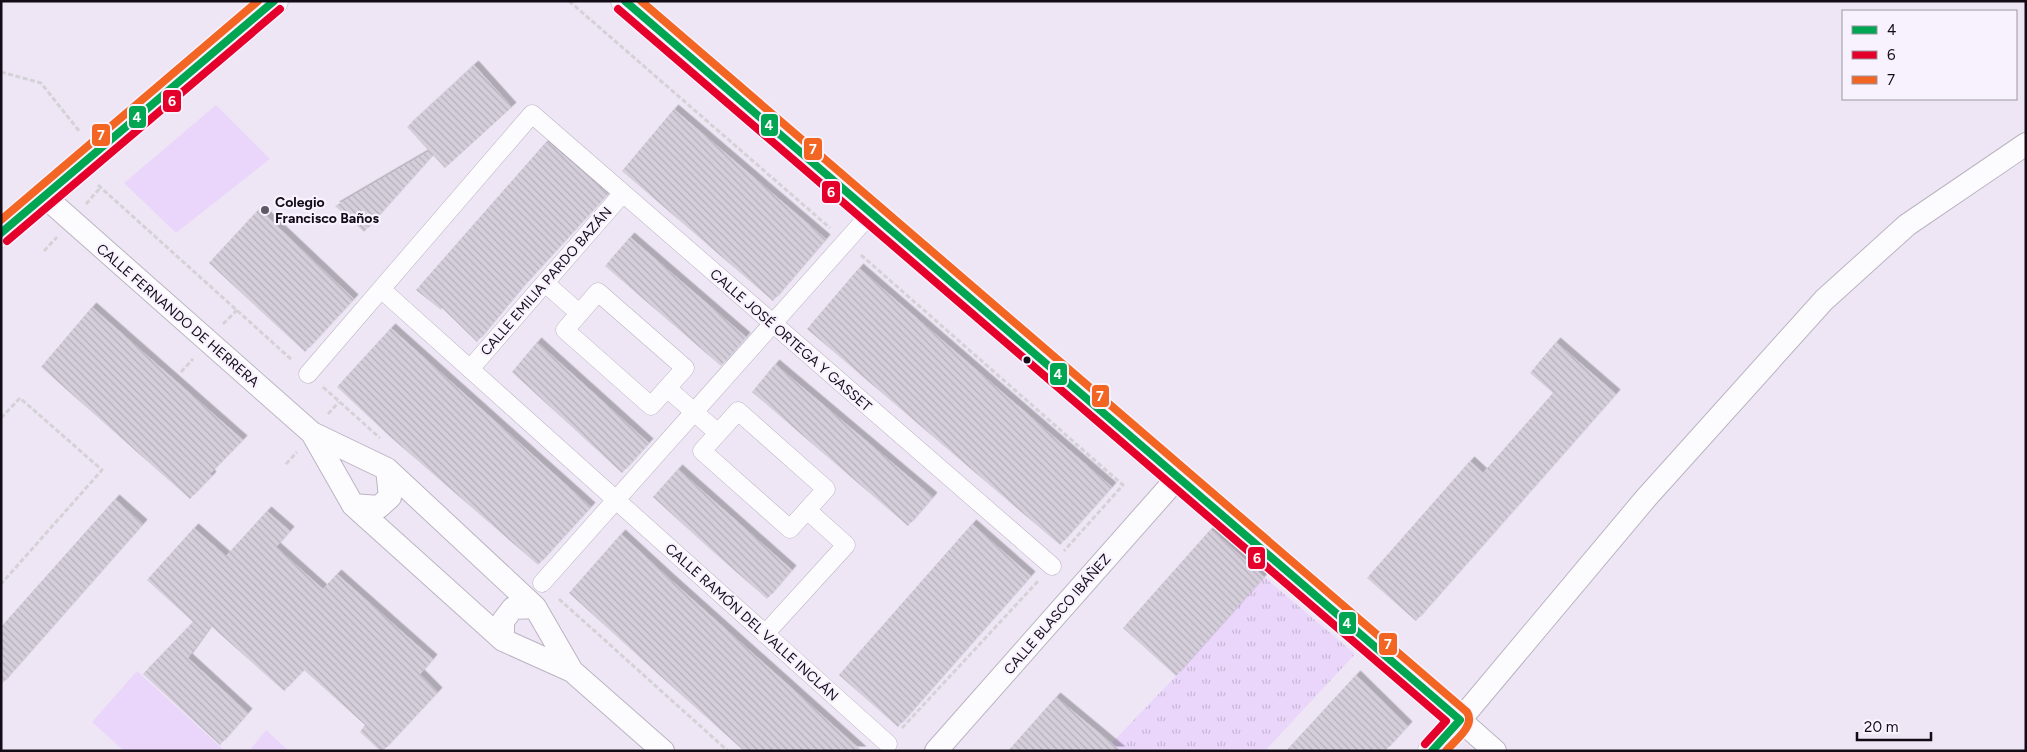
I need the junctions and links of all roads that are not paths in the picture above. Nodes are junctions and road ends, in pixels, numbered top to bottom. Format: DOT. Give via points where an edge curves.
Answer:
graph roads {
  1 [pos="274,1"];
  2 [pos="625,1"];
  3 [pos="2026,144"];
  4 [pos="623,193"];
  5 [pos="44,196"];
  6 [pos="872,212"];
  7 [pos="1,232"];
  8 [pos="545,283"];
  9 [pos="381,289"];
  10 [pos="579,313"];
  11 [pos="773,324"];
  12 [pos="470,369"];
  13 [pos="308,374"];
  14 [pos="667,388"];
  15 [pos="694,412"];
  16 [pos="312,433"];
  17 [pos="718,433"];
  18 [pos="387,469"];
  19 [pos="1178,477"];
  20 [pos="616,500"];
  21 [pos="353,505"];
  22 [pos="807,510"];
  23 [pos="1052,566"];
  24 [pos="542,583"];
  25 [pos="535,607"];
  26 [pos="766,634"];
  27 [pos="503,640"];
  28 [pos="572,671"];
  29 [pos="1460,720"];
  30 [pos="888,744"];
  31 [pos="663,751"];
  32 [pos="936,751"];
  33 [pos="1432,751"];
  34 [pos="1495,751"];
  1 -- 5 [label="street"];
  2 -- 6 [label="street"];
  3 -- 29 [label="street" via="1907,226 1824,300 1646,498"];
  4 -- 8 [label="street, CALLE EMILIA PARDO BAZÁN"];
  4 -- 9 [label="street, CALLE JOSÉ ORTEGA Y GASSET" via="532,114"];
  4 -- 11 [label="street, CALLE JOSÉ ORTEGA Y GASSET"];
  5 -- 7 [label="street"];
  5 -- 16 [label="street, CALLE FERNANDO DE HERRERA"];
  6 -- 11 [label="street"];
  6 -- 19 [label="street"];
  8 -- 10 [label="street"];
  8 -- 12 [label="street, CALLE EMILIA PARDO BAZÁN"];
  9 -- 12 [label="street, CALLE RAMÓN DEL VALLE INCLÁN"];
  9 -- 13 [label="street"];
  10 -- 14 [label="street" via="565,330 651,406"];
  10 -- 14 [label="street" via="598,292 685,368"];
  11 -- 15 [label="street"];
  11 -- 23 [label="street, CALLE JOSÉ ORTEGA Y GASSET"];
  12 -- 20 [label="street, CALLE RAMÓN DEL VALLE INCLÁN"];
  14 -- 15 [label="street"];
  15 -- 17 [label="street"];
  15 -- 20 [label="street"];
  16 -- 18 [label="street, CALLE FERNANDO DE HERRERA"];
  16 -- 21 [label="street, CALLE FERNANDO DE HERRERA"];
  17 -- 22 [label="street" via="702,451 790,529"];
  17 -- 22 [label="street" via="738,411 826,488"];
  18 -- 21 [label="street" via="390,496 379,507"];
  18 -- 25 [label="street, CALLE FERNANDO DE HERRERA"];
  19 -- 29 [label="street"];
  19 -- 32 [label="street, CALLE BLASCO IBÁÑEZ"];
  20 -- 24 [label="street"];
  20 -- 26 [label="street, CALLE RAMÓN DEL VALLE INCLÁN"];
  21 -- 27 [label="street, CALLE FERNANDO DE HERRERA"];
  22 -- 26 [label="street" via="846,545"];
  25 -- 27 [label="street" via="513,608 503,621"];
  25 -- 28 [label="street, CALLE FERNANDO DE HERRERA"];
  26 -- 30 [label="street, CALLE RAMÓN DEL VALLE INCLÁN"];
  27 -- 28 [label="street, CALLE FERNANDO DE HERRERA"];
  28 -- 31 [label="street, CALLE FERNANDO DE HERRERA"];
  29 -- 33 [label="street"];
  29 -- 34 [label="street"];
}
